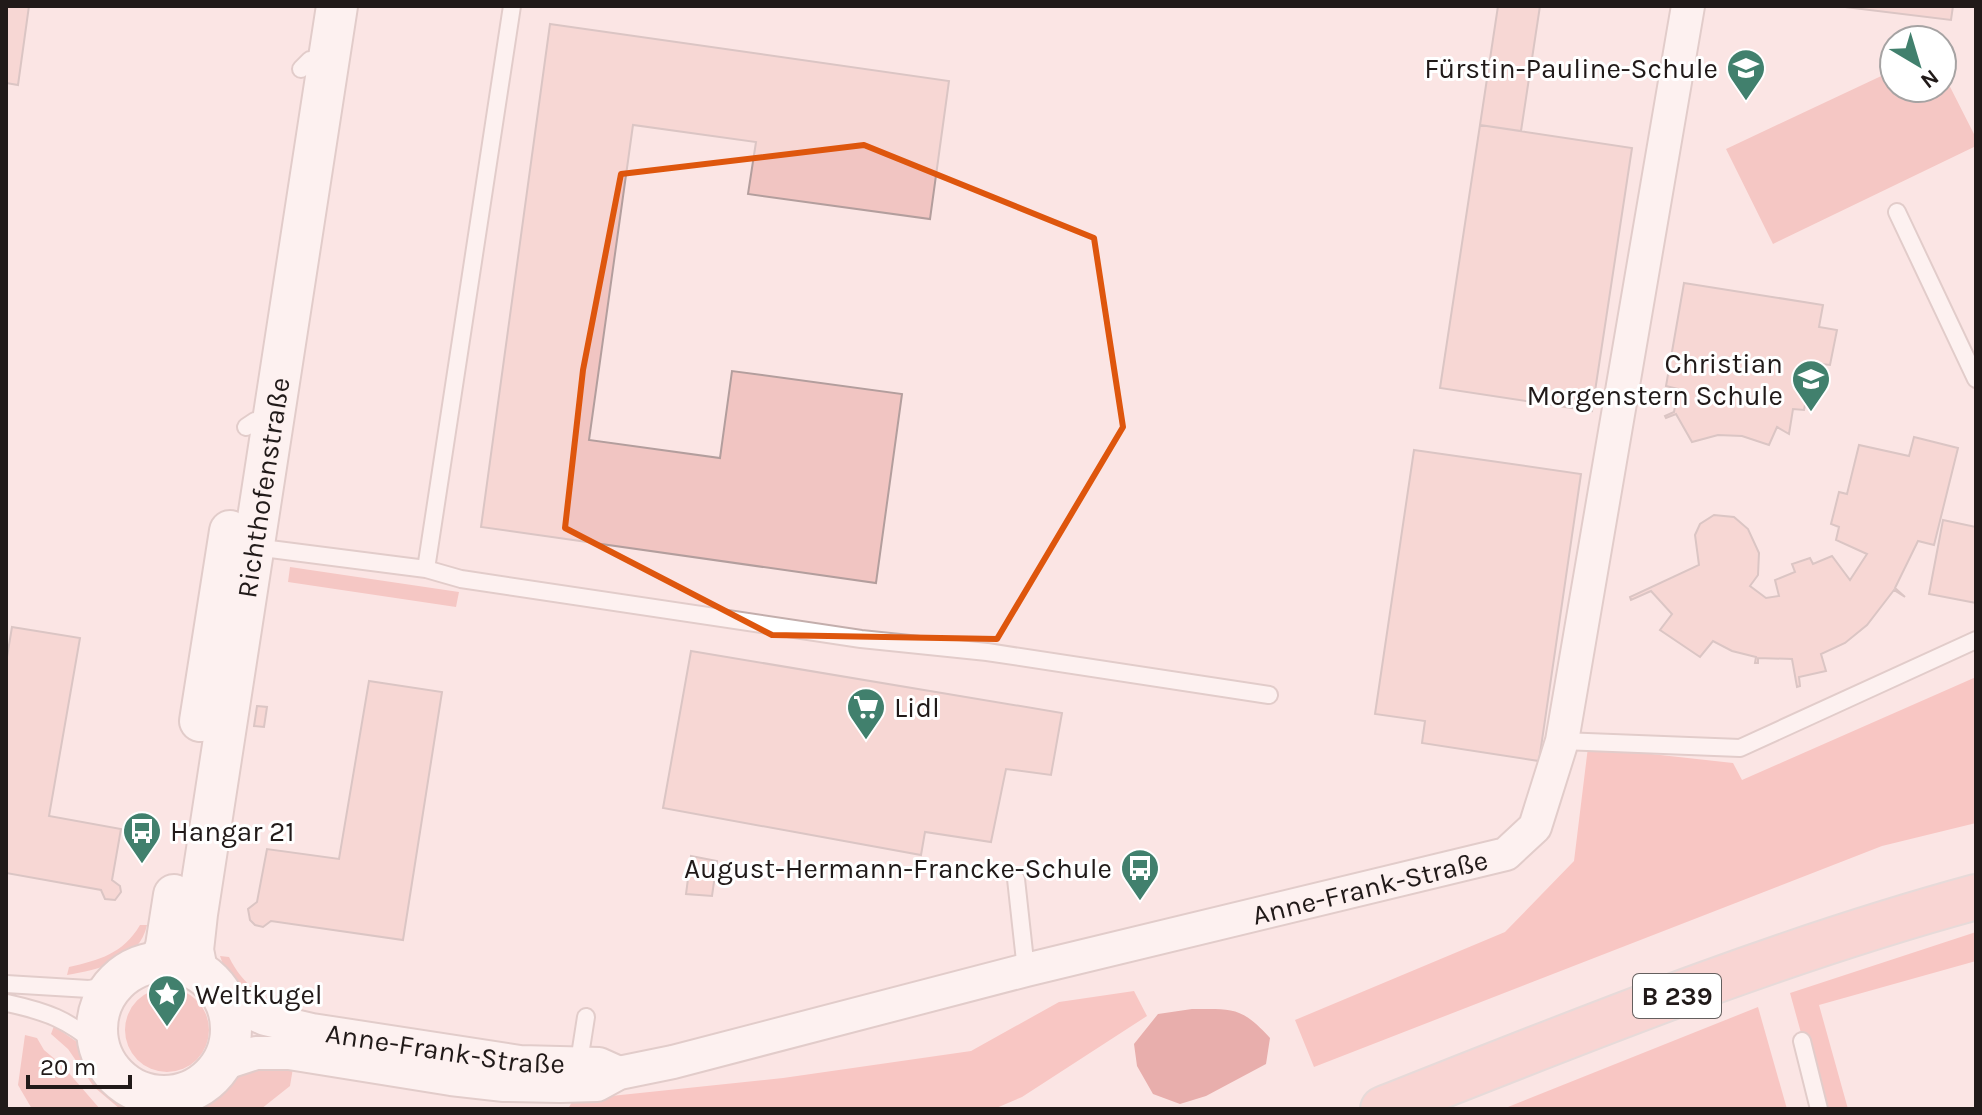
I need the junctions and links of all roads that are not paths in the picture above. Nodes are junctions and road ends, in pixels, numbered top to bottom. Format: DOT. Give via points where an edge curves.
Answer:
graph roads {
  1 [pos="311,6"];
  2 [pos="337,6"];
  3 [pos="512,6"];
  4 [pos="1688,6"];
  5 [pos="314,69"];
  6 [pos="1897,212"];
  7 [pos="1976,379"];
  8 [pos="259,430"];
  9 [pos="242,545"];
  10 [pos="426,569"];
  11 [pos="1976,640"];
  12 [pos="1269,695"];
  13 [pos="1562,741"];
  14 [pos="1016,879"];
  15 [pos="1976,897"];
  16 [pos="179,966"];
  17 [pos="1026,970"];
  18 [pos="8,984"];
  19 [pos="113,985"];
  20 [pos="226,1001"];
  21 [pos="7,1007"];
  22 [pos="586,1017"];
  23 [pos="1802,1041"];
  24 [pos="98,1045"];
  25 [pos="347,1049"];
  26 [pos="578,1073"];
  27 [pos="204,1087"];
  28 [pos="147,1101"];
  29 [pos="1383,1109"];
  30 [pos="1819,1109"];
  1 -- 5 [label="street, Richthofenstraße"];
  2 -- 5 [label="street, Richthofenstraße"];
  3 -- 10 [label="lane"];
  4 -- 13 [label="street, Anne-Frank-Straße"];
  5 -- 8 [label="street, Richthofenstraße"];
  5 -- 8 [label="street, Richthofenstraße" via="288,270"];
  6 -- 7 [label="lane"];
  8 -- 9 [label="street, Richthofenstraße"];
  8 -- 9 [label="street, Richthofenstraße" via="256,480"];
  9 -- 10 [label="lane"];
  9 -- 16 [label="street, Richthofenstraße" via="227,635 193,950"];
  10 -- 12 [label="lane" via="461,579 861,639 987,652"];
  11 -- 13 [label="lane" via="1740,748"];
  13 -- 17 [label="street, Anne-Frank-Straße" via="1535,827 1506,854"];
  14 -- 17 [label="lane"];
  15 -- 29 [label="main road, B 239" via="1781,958"];
  16 -- 19 [label="street" via="146,964"];
  16 -- 20 [label="street" via="211,980"];
  17 -- 26 [label="street, Anne-Frank-Straße" via="673,1062 619,1073 599,1064"];
  18 -- 19 [label="lane" via="89,989"];
  18 -- 21 [label="lane"];
  19 -- 24 [label="street" via="98,1014"];
  20 -- 25 [label="street, Anne-Frank-Straße"];
  20 -- 27 [label="street" via="232,1039"];
  21 -- 24 [label="lane" via="48,1012"];
  22 -- 26 [label="lane"];
  23 -- 30 [label="lane"];
  24 -- 28 [label="street" via="117,1078"];
  25 -- 26 [label="street, Anne-Frank-Straße" via="520,1062"];
  25 -- 27 [label="street, Anne-Frank-Straße" via="256,1053"];
  27 -- 28 [label="street"];
}
